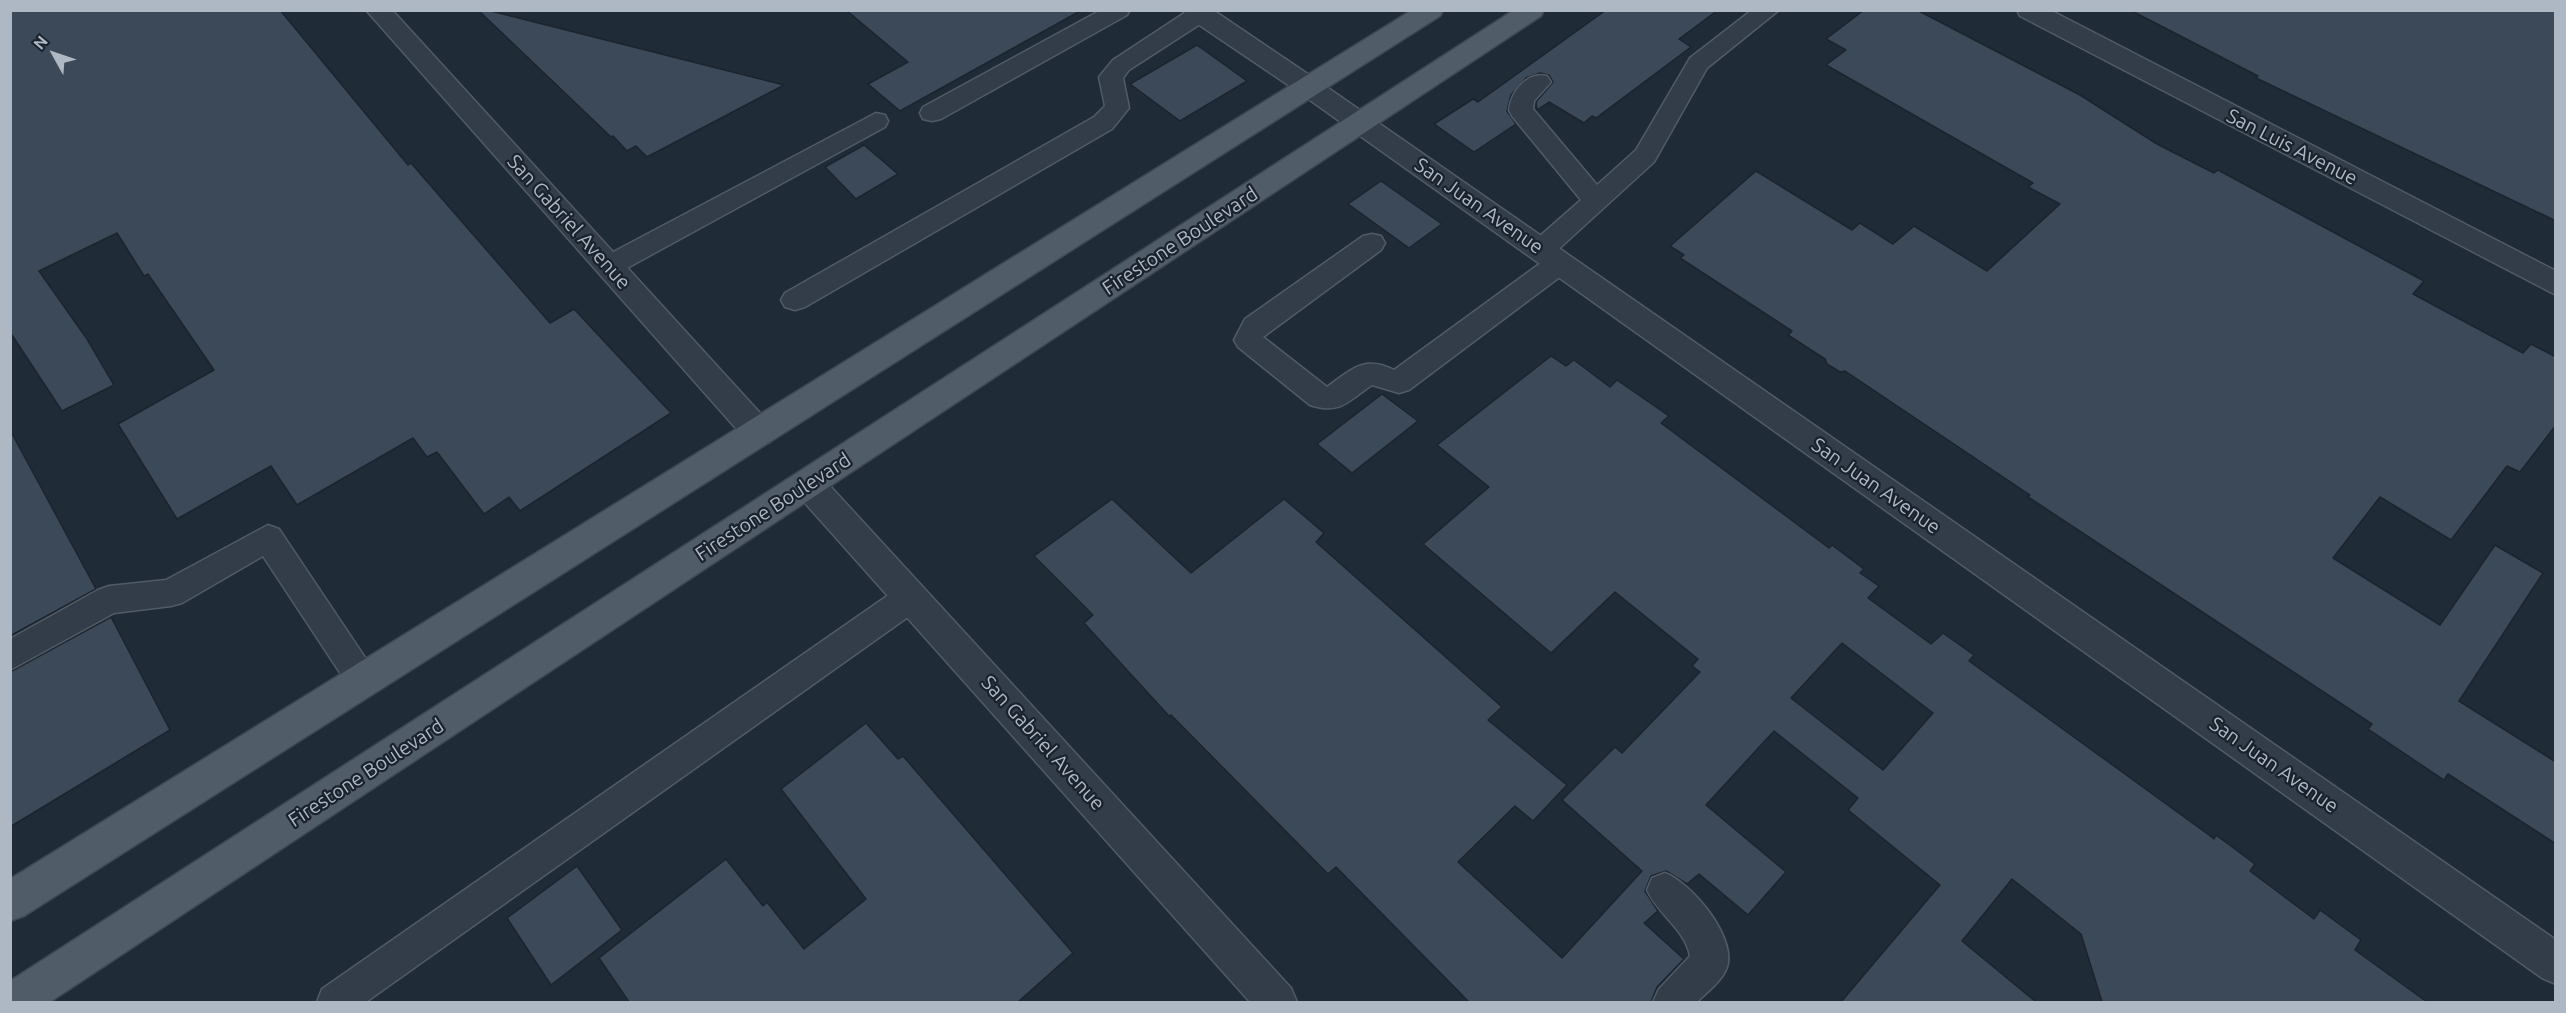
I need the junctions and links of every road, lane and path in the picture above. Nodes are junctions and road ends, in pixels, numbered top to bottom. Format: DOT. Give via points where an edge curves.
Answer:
graph roads {
  1 [pos="378,10"];
  2 [pos="1119,10"];
  3 [pos="1431,10"];
  4 [pos="1532,10"];
  5 [pos="1768,10"];
  6 [pos="1197,12"];
  7 [pos="2035,12"];
  8 [pos="1539,82"];
  9 [pos="1309,87"];
  10 [pos="932,113"];
  11 [pos="876,121"];
  12 [pos="1361,124"];
  13 [pos="1596,201"];
  14 [pos="1372,243"];
  15 [pos="1550,256"];
  16 [pos="609,266"];
  17 [pos="2556,284"];
  18 [pos="795,300"];
  19 [pos="759,433"];
  20 [pos="808,484"];
  21 [pos="911,597"];
  22 [pos="10,656"];
  23 [pos="363,681"];
  24 [pos="1665,890"];
  25 [pos="10,902"];
  26 [pos="2556,963"];
  27 [pos="14,1002"];
  28 [pos="336,1002"];
  29 [pos="1277,1002"];
  30 [pos="1672,1002"];
  1 -- 16 [label="street, San Gabriel Avenue"];
  2 -- 10 [label="lane"];
  3 -- 9 [label="main road"];
  4 -- 12 [label="main road, Firestone Boulevard"];
  5 -- 13 [label="lane" via="1698,63 1645,156"];
  6 -- 9 [label="street, San Juan Avenue"];
  6 -- 18 [label="lane" via="1111,76 1117,108 1104,123"];
  7 -- 17 [label="street, San Luis Avenue"];
  8 -- 13 [label="lane" via="1522,99 1521,110"];
  9 -- 12 [label="street, San Juan Avenue"];
  9 -- 19 [label="main road"];
  11 -- 16 [label="lane"];
  12 -- 15 [label="street, San Juan Avenue"];
  12 -- 20 [label="main road, Firestone Boulevard"];
  13 -- 15 [label="lane"];
  14 -- 15 [label="lane" via="1255,326 1248,339 1320,397 1332,399 1363,376 1376,373 1399,382"];
  15 -- 26 [label="street, San Juan Avenue"];
  16 -- 19 [label="street, San Gabriel Avenue"];
  19 -- 23 [label="main road"];
  20 -- 21 [label="street, San Gabriel Avenue"];
  20 -- 27 [label="main road, Firestone Boulevard"];
  21 -- 28 [label="lane"];
  21 -- 29 [label="street, San Gabriel Avenue"];
  22 -- 23 [label="lane" via="109,600 171,593 268,538"];
  23 -- 25 [label="main road"];
  24 -- 30 [label="lane" via="1704,933 1710,962"];
}
